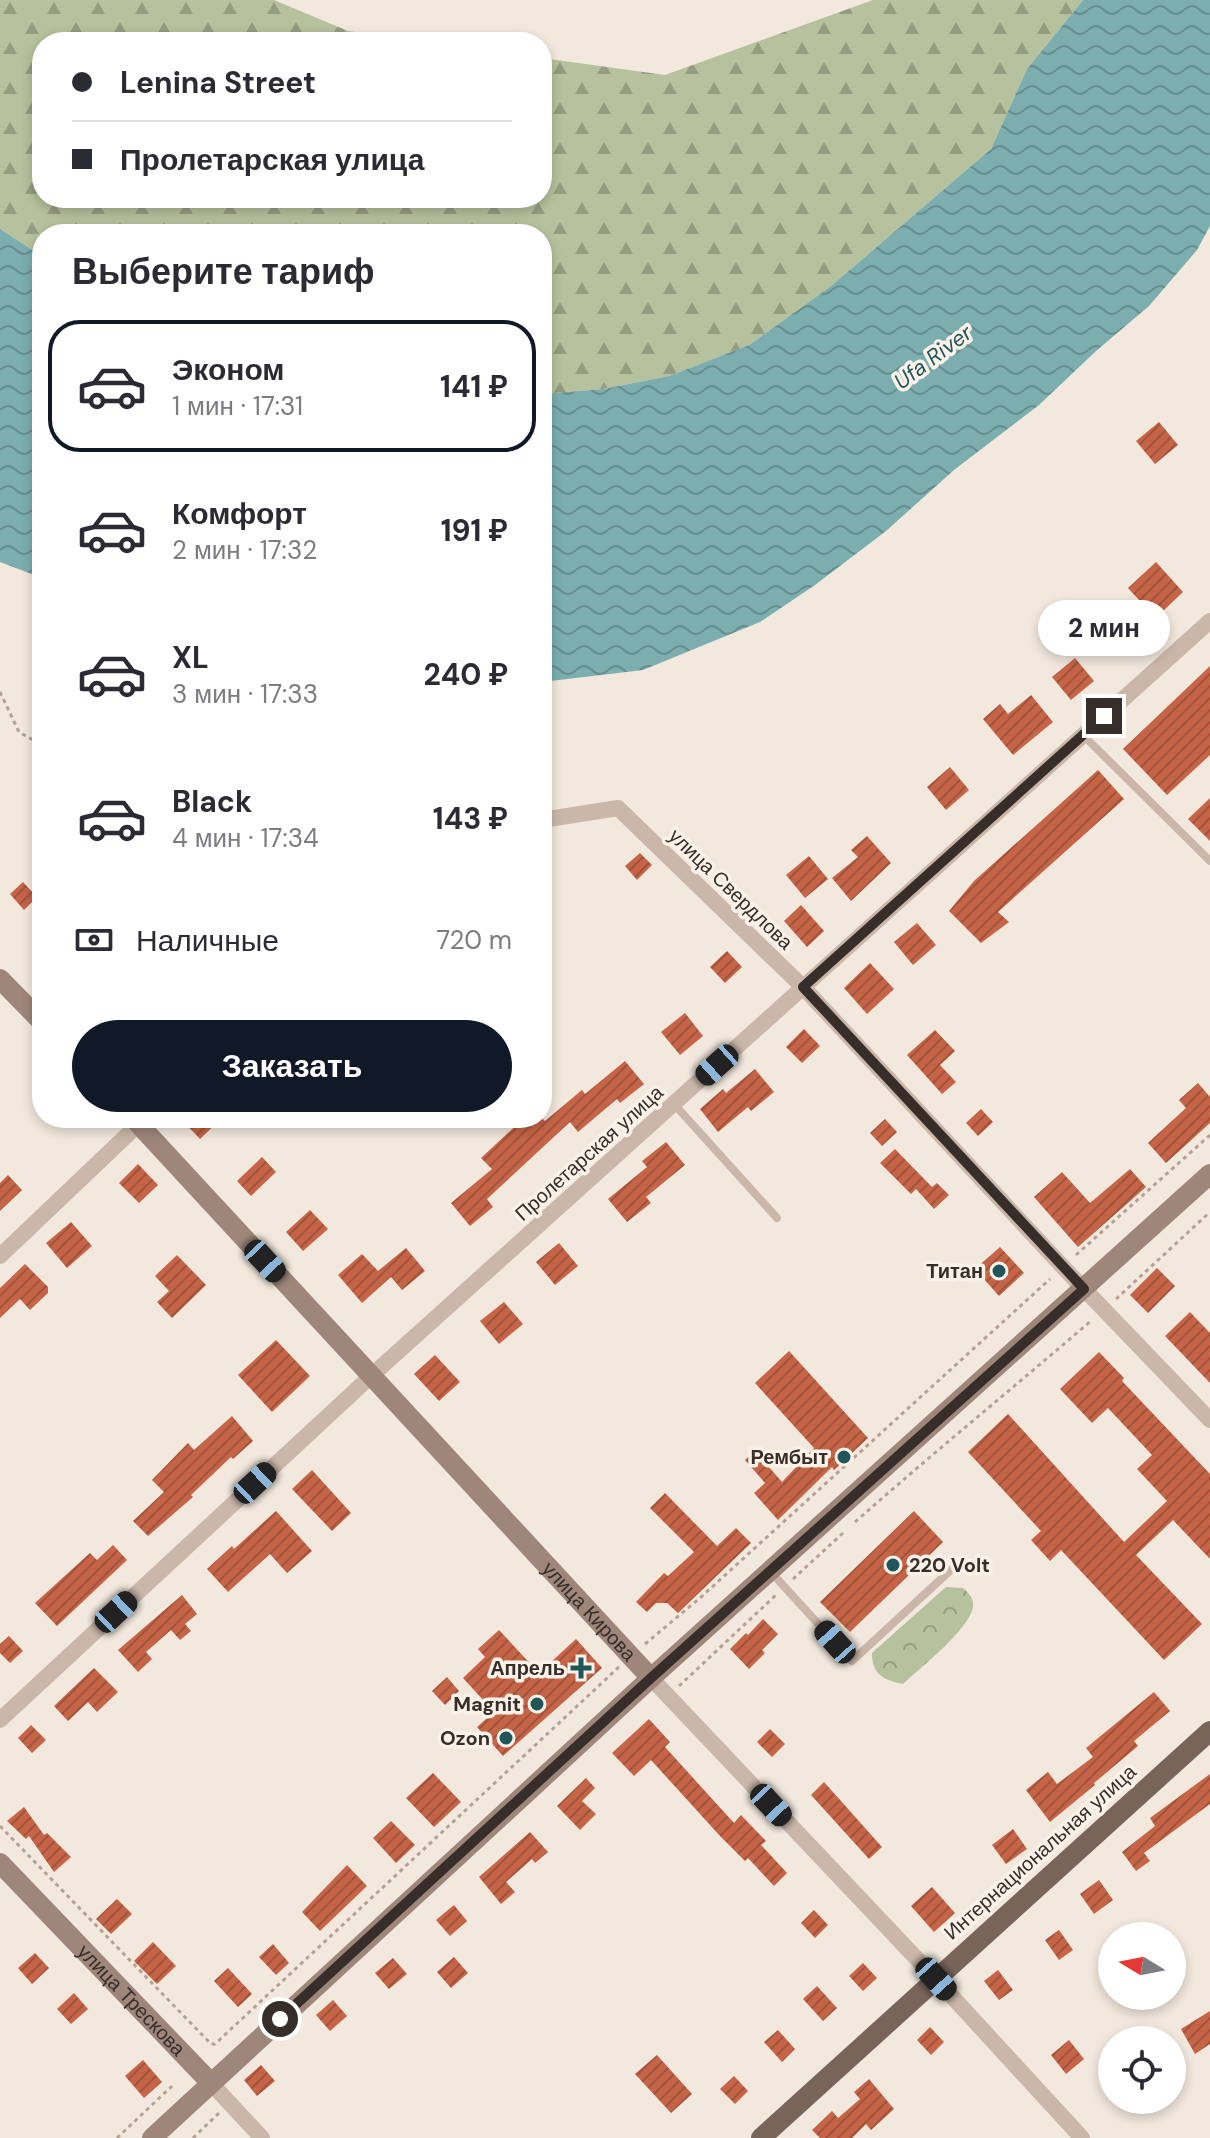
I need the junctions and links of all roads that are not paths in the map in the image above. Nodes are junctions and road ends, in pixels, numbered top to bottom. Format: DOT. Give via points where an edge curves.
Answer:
graph roads {
  1 [pos="1210,621"];
  2 [pos="1083,735"];
  3 [pos="552,818"];
  4 [pos="1210,861"];
  5 [pos="0,979"];
  6 [pos="803,987"];
  7 [pos="32,1012"];
  8 [pos="674,1103"];
  9 [pos="131,1128"];
  10 [pos="146,1128"];
  11 [pos="1210,1174"];
  12 [pos="777,1218"];
  13 [pos="0,1256"];
  14 [pos="1084,1289"];
  15 [pos="371,1376"];
  16 [pos="1210,1420"];
  17 [pos="953,1568"];
  18 [pos="770,1571"];
  19 [pos="651,1678"];
  20 [pos="0,1720"];
  21 [pos="1210,1731"];
  22 [pos="0,1863"];
  23 [pos="936,1979"];
  24 [pos="211,2083"];
  25 [pos="152,2138"];
  26 [pos="262,2138"];
  27 [pos="761,2138"];
  28 [pos="1082,2138"];
  1 -- 2 [label="street, Пролетарская улица"];
  2 -- 4 [label="lane"];
  2 -- 6 [label="street, Пролетарская улица"];
  3 -- 6 [label="street, улица Свердлова" via="618,808"];
  5 -- 7 [label="main road"];
  6 -- 8 [label="street, Пролетарская улица"];
  6 -- 14 [label="street, улица Свердлова"];
  8 -- 12 [label="lane"];
  8 -- 15 [label="street, Пролетарская улица"];
  9 -- 13 [label="street"];
  10 -- 15 [label="main road, улица Кирова"];
  11 -- 14 [label="main road"];
  14 -- 16 [label="street, улица Свердлова"];
  14 -- 18 [label="main road"];
  15 -- 19 [label="main road, улица Кирова"];
  15 -- 20 [label="street, Пролетарская улица"];
  17 -- 18 [label="lane" via="852,1661"];
  18 -- 19 [label="main road"];
  19 -- 23 [label="street, улица Кирова"];
  19 -- 24 [label="main road"];
  21 -- 23 [label="main road, Интернациональная улица"];
  22 -- 24 [label="main road, улица Трескова"];
  23 -- 27 [label="main road, Интернациональная улица"];
  23 -- 28 [label="street, улица Кирова"];
  24 -- 25 [label="main road"];
  24 -- 26 [label="street, улица Трескова"];
}
